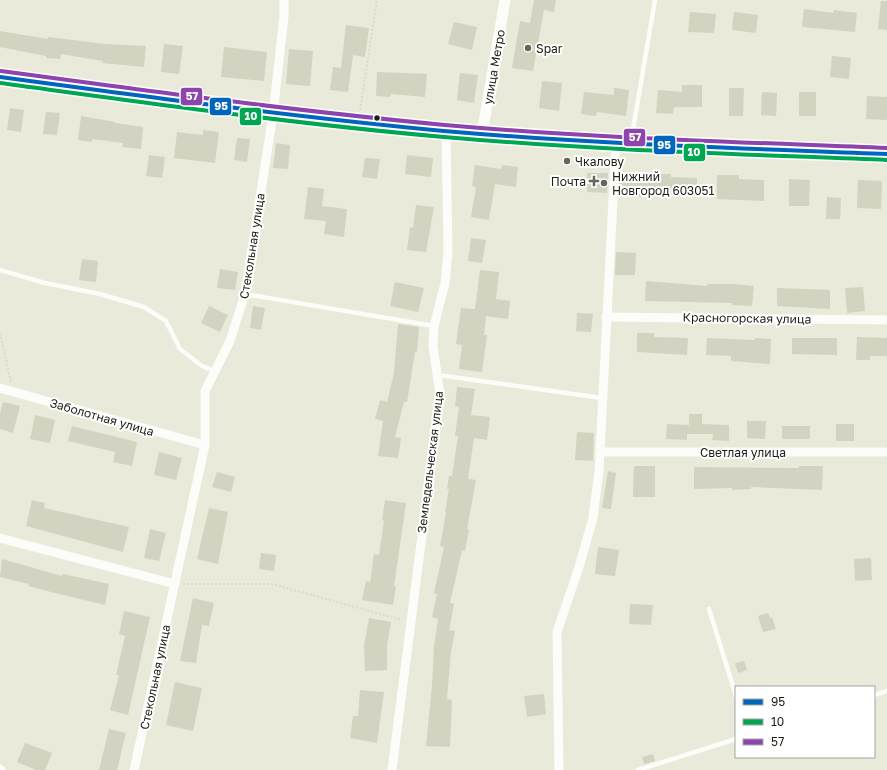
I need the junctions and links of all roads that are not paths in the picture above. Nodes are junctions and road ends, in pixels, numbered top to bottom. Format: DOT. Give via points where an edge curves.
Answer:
graph roads {
  1 [pos="284,0"];
  2 [pos="506,0"];
  3 [pos="655,0"];
  4 [pos="0,77"];
  5 [pos="273,114"];
  6 [pos="446,131"];
  7 [pos="482,134"];
  8 [pos="616,142"];
  9 [pos="631,143"];
  10 [pos="887,154"];
  11 [pos="0,270"];
  12 [pos="246,294"];
  13 [pos="606,317"];
  14 [pos="887,320"];
  15 [pos="434,326"];
  16 [pos="214,371"];
  17 [pos="438,375"];
  18 [pos="0,388"];
  19 [pos="602,398"];
  20 [pos="205,445"];
  21 [pos="600,452"];
  22 [pos="887,452"];
  23 [pos="0,538"];
  24 [pos="175,584"];
  25 [pos="709,609"];
  26 [pos="887,691"];
  27 [pos="735,693"];
  28 [pos="875,695"];
  29 [pos="735,739"];
  30 [pos="134,770"];
  31 [pos="392,770"];
  32 [pos="559,770"];
  33 [pos="638,770"];
  1 -- 5 [label="street, Стекольная улица"];
  2 -- 7 [label="street, улица Метро"];
  3 -- 9 [label="lane"];
  4 -- 5 [label="main road"];
  5 -- 6 [label="main road"];
  5 -- 12 [label="street, Стекольная улица"];
  6 -- 7 [label="main road"];
  6 -- 15 [label="street, Земледельческая улица" via="448,252 445,283"];
  7 -- 8 [label="main road"];
  8 -- 9 [label="main road"];
  8 -- 13 [label="street"];
  9 -- 10 [label="main road"];
  11 -- 16 [label="lane" via="144,307 166,321 180,349 202,366"];
  12 -- 15 [label="lane"];
  12 -- 16 [label="street, Стекольная улица" via="230,341"];
  13 -- 14 [label="street, Красногорская улица"];
  13 -- 19 [label="street"];
  15 -- 17 [label="street, Земледельческая улица" via="435,368"];
  16 -- 20 [label="street, Стекольная улица" via="205,391"];
  17 -- 19 [label="lane"];
  17 -- 31 [label="street, Земледельческая улица" via="440,395"];
  18 -- 20 [label="street, Заболотная улица"];
  19 -- 21 [label="street"];
  20 -- 24 [label="street, Стекольная улица"];
  21 -- 22 [label="street, Светлая улица"];
  21 -- 32 [label="street" via="593,518 557,632"];
  23 -- 24 [label="street"];
  24 -- 30 [label="street, Стекольная улица"];
  25 -- 27 [label="lane"];
  26 -- 28 [label="lane"];
  29 -- 33 [label="lane"];
}
